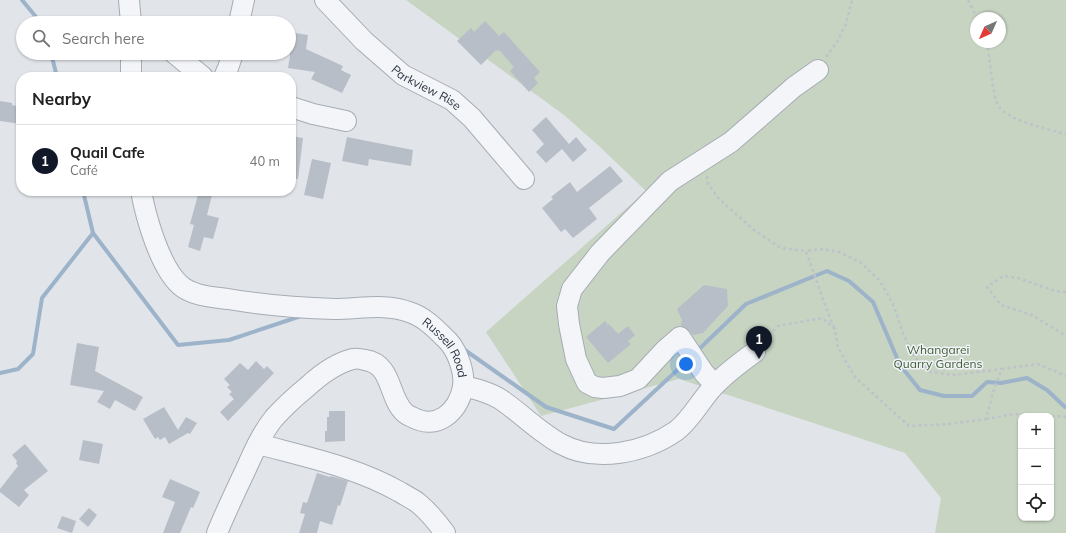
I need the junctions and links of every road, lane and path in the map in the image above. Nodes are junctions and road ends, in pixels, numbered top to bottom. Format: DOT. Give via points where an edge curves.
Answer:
graph roads {
  1 [pos="129,0"];
  2 [pos="244,0"];
  3 [pos="325,0"];
  4 [pos="852,0"];
  5 [pos="968,0"];
  6 [pos="975,12"];
  7 [pos="131,16"];
  8 [pos="241,16"];
  9 [pos="988,48"];
  10 [pos="132,60"];
  11 [pos="182,60"];
  12 [pos="231,60"];
  13 [pos="818,70"];
  14 [pos="132,72"];
  15 [pos="197,72"];
  16 [pos="226,72"];
  17 [pos="296,109"];
  18 [pos="346,121"];
  19 [pos="1066,134"];
  20 [pos="708,157"];
  21 [pos="524,179"];
  22 [pos="142,196"];
  23 [pos="806,251"];
  24 [pos="1066,292"];
  25 [pos="835,329"];
  26 [pos="1066,336"];
  27 [pos="755,352"];
  28 [pos="1002,369"];
  29 [pos="1066,376"];
  30 [pos="709,379"];
  31 [pos="463,386"];
  32 [pos="1066,417"];
  33 [pos="986,419"];
  34 [pos="258,444"];
  35 [pos="217,533"];
  36 [pos="445,533"];
  1 -- 7 [label="street"];
  2 -- 8 [label="street"];
  3 -- 21 [label="street, Parkview Rise" via="364,41 403,75 452,100 472,118"];
  4 -- 13 [label="path" via="846,24"];
  5 -- 6 [label="path"];
  9 -- 19 [label="path" via="995,96 1000,108 1012,116 1042,128"];
  10 -- 14 [label="street"];
  11 -- 15 [label="street"];
  12 -- 16 [label="street"];
  13 -- 20 [label="street" via="794,87 731,142"];
  17 -- 18 [label="street"];
  20 -- 23 [label="path" via="707,182 719,199 754,230 781,248"];
  20 -- 30 [label="street" via="670,182 600,253 572,289 567,306 576,359 587,383 603,388 620,386 638,379 680,337"];
  22 -- 31 [label="street, Russell Road" via="154,238 169,273 181,287 196,293 256,304 293,308 390,307 409,312 429,323 454,347 461,365"];
  23 -- 25 [label="path"];
  23 -- 28 [label="path" via="822,249 839,252 860,262 880,281 893,304 914,357 931,372 954,375"];
  24 -- 26 [label="path" via="1003,276 987,288 1001,305 1032,315"];
  25 -- 27 [label="path" via="822,318 778,326"];
  25 -- 33 [label="path" via="838,348 855,377 909,426"];
  27 -- 30 [label="street" via="732,369"];
  28 -- 29 [label="path" via="1038,364"];
  28 -- 33 [label="path"];
  30 -- 31 [label="street" via="688,419 677,430 645,446 607,454 586,454 561,444 499,399"];
  31 -- 34 [label="street, Russell Road" via="458,402 447,417 433,423 420,422 405,413 395,398 382,368 370,360 354,358 317,378 294,398 274,419"];
  32 -- 33 [label="path" via="1014,414"];
  34 -- 35 [label="street, Russell Road"];
  34 -- 36 [label="street" via="357,472 389,486 417,502"];
}
